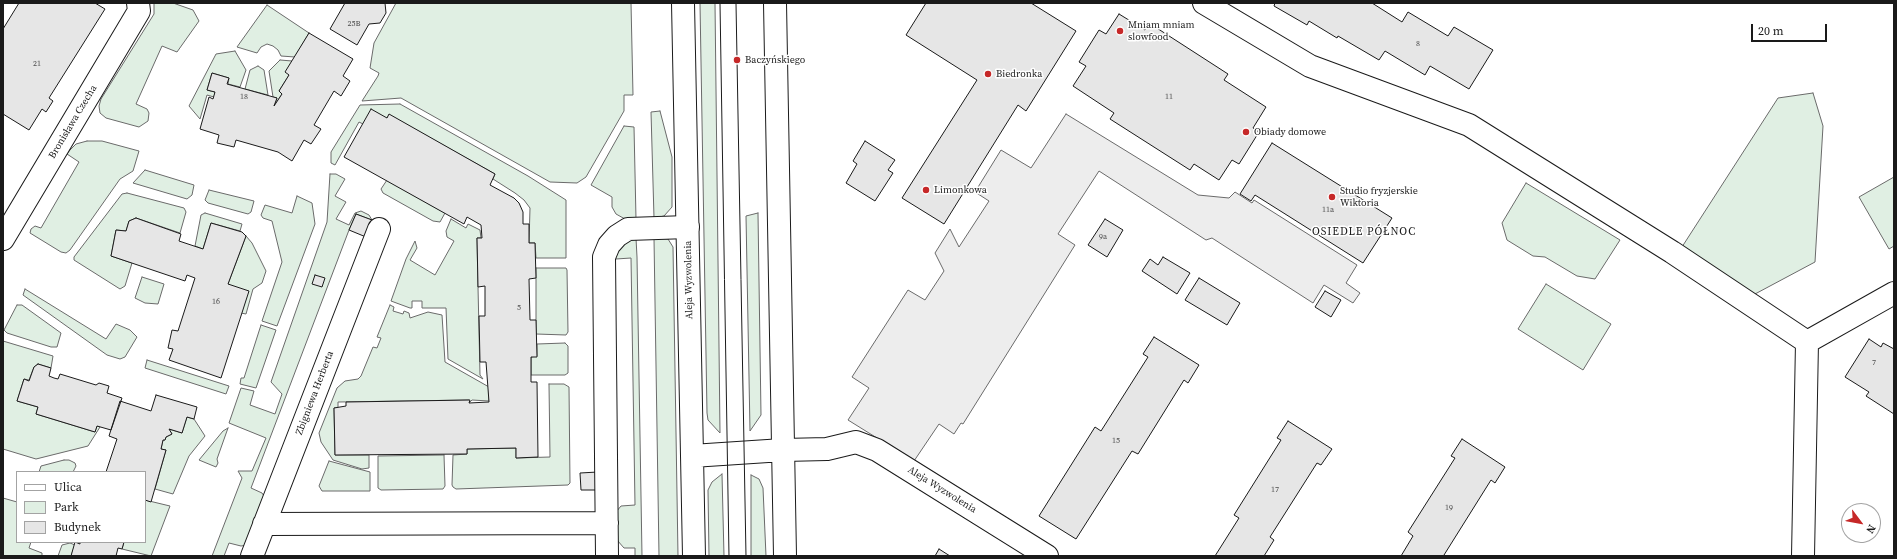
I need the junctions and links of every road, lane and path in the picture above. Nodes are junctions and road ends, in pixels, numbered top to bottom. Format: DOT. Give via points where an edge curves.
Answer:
graph roads {
  1 [pos="138,3"];
  2 [pos="683,3"];
  3 [pos="775,3"];
  4 [pos="1204,3"];
  5 [pos="688,227"];
  6 [pos="379,230"];
  7 [pos="3,239"];
  8 [pos="1894,293"];
  9 [pos="1807,342"];
  10 [pos="783,450"];
  11 [pos="692,456"];
  12 [pos="607,523"];
  13 [pos="264,524"];
  14 [pos="252,556"];
  15 [pos="607,556"];
  16 [pos="694,556"];
  17 [pos="785,556"];
  18 [pos="1047,556"];
  19 [pos="1803,556"];
  1 -- 7 [label="street, Bronisława Czecha" via="139,11"];
  2 -- 5 [label="street, Aleja Wyzwolenia"];
  3 -- 10 [label="street"];
  4 -- 9 [label="street" via="1310,66 1469,125 1672,252"];
  5 -- 11 [label="street, Aleja Wyzwolenia"];
  5 -- 12 [label="street" via="628,229 609,245 604,257"];
  6 -- 13 [label="street, Zbigniewa Herberta"];
  8 -- 9 [label="street"];
  9 -- 19 [label="street"];
  10 -- 11 [label="street, Aleja Wyzwolenia"];
  10 -- 17 [label="street"];
  10 -- 18 [label="street, Aleja Wyzwolenia" via="827,449 856,442 877,450"];
  11 -- 16 [label="street, Aleja Wyzwolenia"];
  12 -- 13 [label="street"];
  12 -- 15 [label="street"];
  13 -- 14 [label="street, Zbigniewa Herberta"];
}
